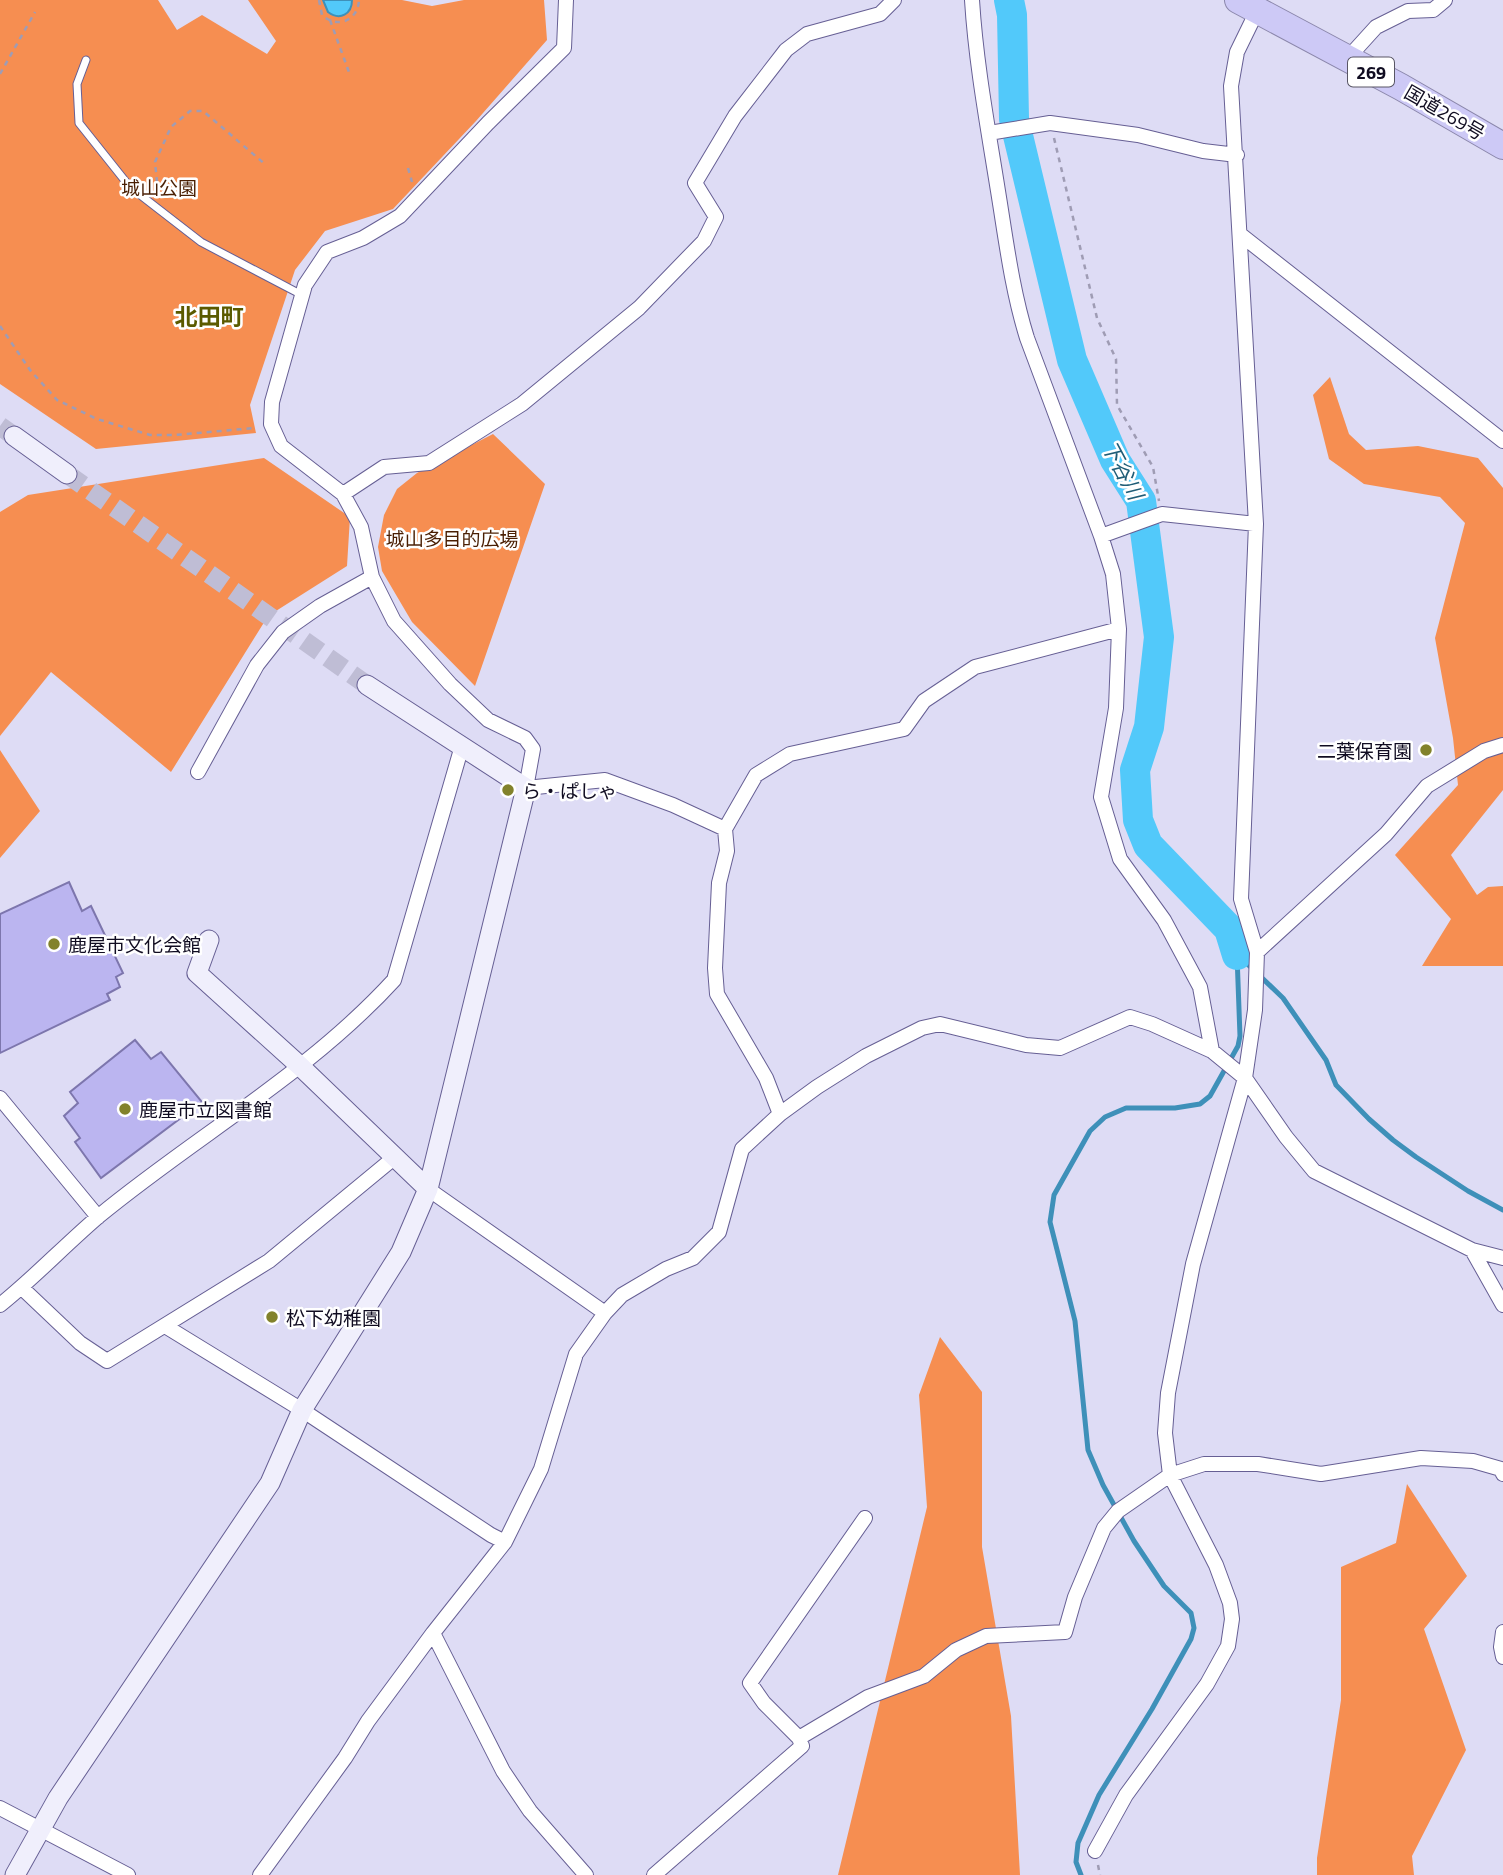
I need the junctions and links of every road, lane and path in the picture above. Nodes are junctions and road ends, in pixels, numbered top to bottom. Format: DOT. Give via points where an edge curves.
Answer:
graph roads {
  1 [pos="318,0"];
  2 [pos="359,0"];
  3 [pos="566,0"];
  4 [pos="894,0"];
  5 [pos="972,0"];
  6 [pos="1445,0"];
  7 [pos="1248,6"];
  8 [pos="35,12"];
  9 [pos="330,20"];
  10 [pos="1347,59"];
  11 [pos="86,60"];
  12 [pos="0,74"];
  13 [pos="350,75"];
  14 [pos="1050,123"];
  15 [pos="989,133"];
  16 [pos="1503,145"];
  17 [pos="1237,155"];
  18 [pos="266,165"];
  19 [pos="408,168"];
  20 [pos="415,191"];
  21 [pos="159,209"];
  22 [pos="1241,235"];
  23 [pos="302,295"];
  24 [pos="0,326"];
  25 [pos="262,427"];
  26 [pos="14,436"];
  27 [pos="1503,441"];
  28 [pos="67,474"];
  29 [pos="343,494"];
  30 [pos="1162,514"];
  31 [pos="1256,524"];
  32 [pos="1101,536"];
  33 [pos="372,577"];
  34 [pos="1119,629"];
  35 [pos="367,685"];
  36 [pos="461,746"];
  37 [pos="1503,746"];
  38 [pos="198,772"];
  39 [pos="526,788"];
  40 [pos="725,829"];
  41 [pos="209,940"];
  42 [pos="1257,951"];
  43 [pos="1212,1051"];
  44 [pos="300,1066"];
  45 [pos="1245,1078"];
  46 [pos="0,1098"];
  47 [pos="780,1114"];
  48 [pos="396,1157"];
  49 [pos="428,1189"];
  50 [pos="98,1217"];
  51 [pos="1472,1250"];
  52 [pos="1503,1258"];
  53 [pos="22,1288"];
  54 [pos="0,1305"];
  55 [pos="1503,1305"];
  56 [pos="605,1313"];
  57 [pos="165,1326"];
  58 [pos="302,1410"];
  59 [pos="1503,1474"];
  60 [pos="1170,1475"];
  61 [pos="865,1518"];
  62 [pos="505,1542"];
  63 [pos="1503,1632"];
  64 [pos="433,1633"];
  65 [pos="1503,1657"];
  66 [pos="799,1738"];
  67 [pos="0,1808"];
  68 [pos="40,1830"];
  69 [pos="1095,1851"];
  70 [pos="15,1875"];
  71 [pos="128,1875"];
  72 [pos="260,1875"];
  73 [pos="586,1875"];
  74 [pos="654,1875"];
  1 -- 9 [label="path" via="322,15"];
  2 -- 9 [label="path" via="351,19"];
  3 -- 23 [label="street" via="564,48 400,216 327,252"];
  4 -- 29 [label="street" via="880,14 807,34 786,50 735,116 695,183 716,217 704,241 639,308 522,404 429,463 384,467"];
  5 -- 15 [label="street"];
  6 -- 10 [label="street" via="1433,10 1408,11 1376,27"];
  7 -- 10 [label="highway, 国道269号 / 269"];
  7 -- 17 [label="street" via="1231,86"];
  8 -- 12 [label="path"];
  9 -- 13 [label="path"];
  10 -- 16 [label="highway, 国道269号 / 269"];
  11 -- 21 [label="lane" via="77,84 79,123 130,187"];
  14 -- 15 [label="street"];
  14 -- 17 [label="street"];
  14 -- 30 [label="path" via="1097,318 1116,359 1117,405 1153,467"];
  15 -- 32 [label="street" via="1017,306"];
  17 -- 22 [label="street"];
  18 -- 21 [label="path" via="203,111 190,111 171,127 155,162"];
  19 -- 20 [label="path"];
  21 -- 23 [label="lane" via="201,242"];
  22 -- 27 [label="street"];
  22 -- 31 [label="street"];
  23 -- 29 [label="street" via="272,402 271,424 281,446"];
  24 -- 25 [label="path" via="57,400 97,419 150,435"];
  26 -- 28 [label="street"];
  29 -- 33 [label="street" via="361,527"];
  30 -- 31 [label="street"];
  30 -- 32 [label="street"];
  31 -- 42 [label="street" via="1241,900"];
  32 -- 34 [label="street" via="1113,574"];
  33 -- 38 [label="street" via="283,632 257,665"];
  33 -- 39 [label="street" via="394,621 450,684 488,720 525,738 533,749"];
  34 -- 40 [label="street" via="975,667 924,701 904,729 790,754 756,775"];
  34 -- 43 [label="street" via="1116,708 1101,797 1120,859 1164,920 1200,987"];
  35 -- 36 [label="street"];
  36 -- 39 [label="street"];
  36 -- 44 [label="street" via="394,980"];
  37 -- 42 [label="street" via="1484,751 1427,786 1386,834"];
  39 -- 40 [label="street" via="606,780"];
  39 -- 49 [label="street"];
  40 -- 47 [label="street" via="717,994 766,1079"];
  41 -- 44 [label="street" via="197,973"];
  42 -- 45 [label="street" via="1255,1010"];
  43 -- 45 [label="street"];
  43 -- 47 [label="street" via="1130,1017 1060,1048 1026,1045 940,1024 866,1056"];
  44 -- 48 [label="street"];
  44 -- 50 [label="street"];
  45 -- 51 [label="street" via="1314,1171"];
  45 -- 60 [label="street" via="1194,1264 1168,1393"];
  46 -- 50 [label="street"];
  47 -- 56 [label="street" via="742,1149 719,1232 693,1258 622,1294"];
  48 -- 49 [label="street"];
  48 -- 57 [label="street" via="269,1261"];
  49 -- 56 [label="street"];
  49 -- 58 [label="street" via="401,1252"];
  50 -- 53 [label="street"];
  51 -- 52 [label="street"];
  51 -- 55 [label="street"];
  53 -- 54 [label="street"];
  53 -- 57 [label="street" via="80,1343 107,1361"];
  56 -- 62 [label="street" via="576,1354 541,1469"];
  57 -- 58 [label="street"];
  58 -- 62 [label="street"];
  58 -- 68 [label="street" via="270,1483"];
  59 -- 60 [label="street" via="1501,1469 1473,1461 1421,1458 1321,1474 1258,1464 1204,1465"];
  60 -- 66 [label="street" via="1118,1511 1104,1528 1074,1597 1065,1632 986,1636 956,1650 924,1676 868,1697"];
  60 -- 69 [label="street" via="1216,1565 1230,1604 1228,1646 1207,1684 1126,1795"];
  61 -- 66 [label="street" via="750,1683"];
  62 -- 64 [label="street"];
  63 -- 65 [label="street"];
  64 -- 72 [label="street"];
  64 -- 73 [label="street" via="503,1771 530,1811"];
  66 -- 74 [label="street" via="803,1746 789,1760"];
  67 -- 68 [label="street"];
  68 -- 70 [label="street"];
  68 -- 71 [label="street"];
}
